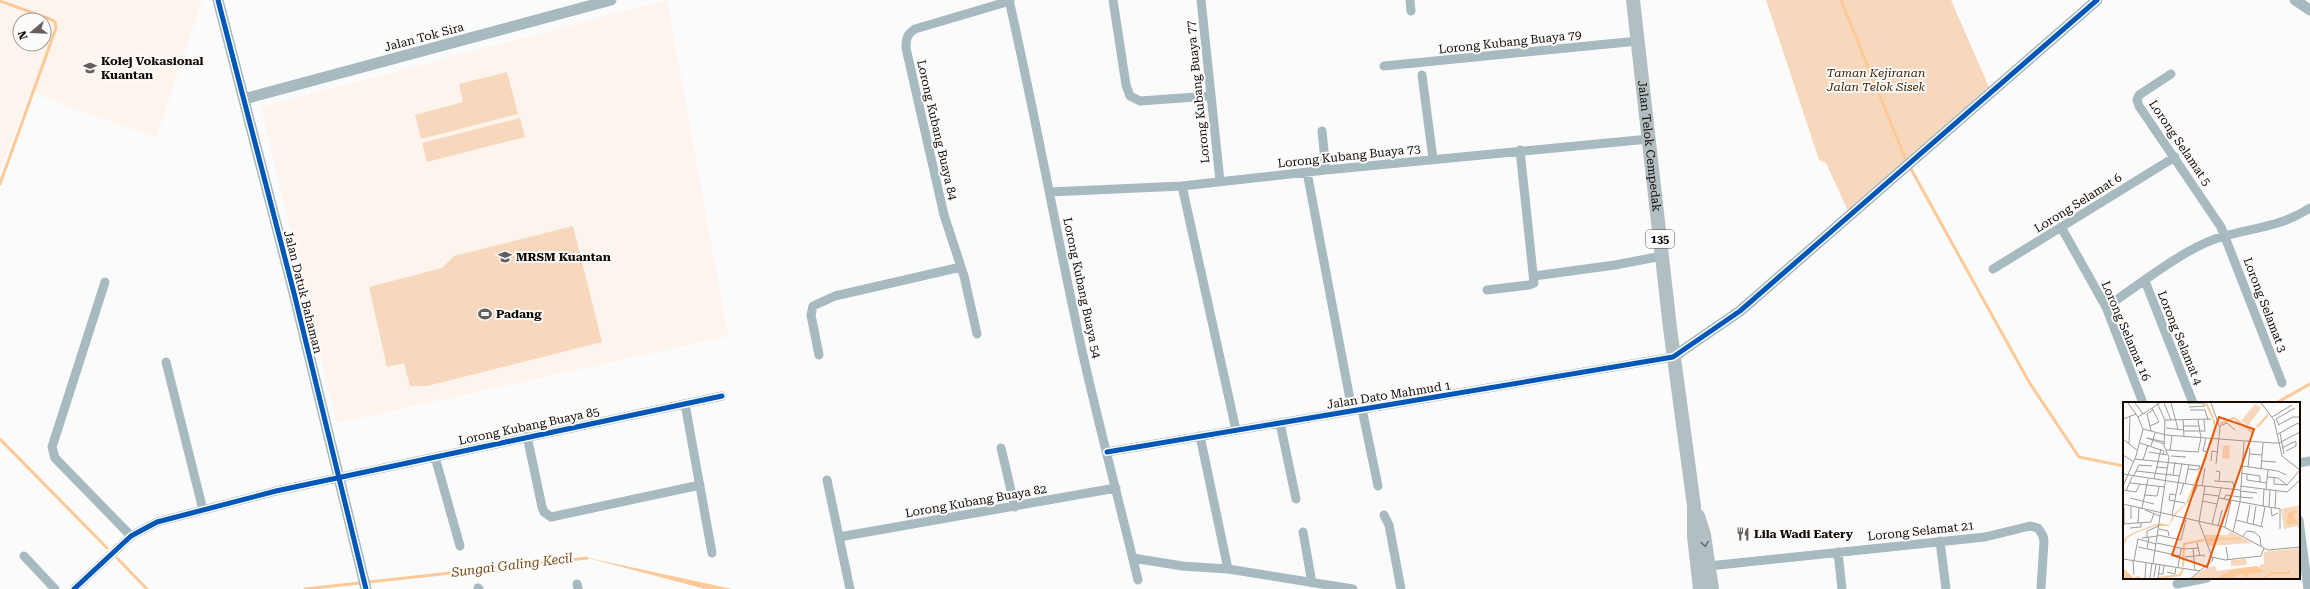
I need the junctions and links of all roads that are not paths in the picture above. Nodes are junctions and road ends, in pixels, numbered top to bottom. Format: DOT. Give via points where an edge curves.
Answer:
graph roads {
  1 [pos="218,0"];
  2 [pos="611,0"];
  3 [pos="1113,0"];
  4 [pos="1201,0"];
  5 [pos="1410,0"];
  6 [pos="1633,0"];
  7 [pos="2097,0"];
  8 [pos="2295,0"];
  9 [pos="1010,1"];
  10 [pos="2310,10"];
  11 [pos="1412,11"];
  12 [pos="1638,41"];
  13 [pos="1384,66"];
  14 [pos="2171,74"];
  15 [pos="1422,75"];
  16 [pos="1210,96"];
  17 [pos="244,99"];
  18 [pos="1322,131"];
  19 [pos="1649,139"];
  20 [pos="1520,150"];
  21 [pos="2175,157"];
  22 [pos="1433,159"];
  23 [pos="1326,170"];
  24 [pos="1307,172"];
  25 [pos="1220,181"];
  26 [pos="1182,186"];
  27 [pos="1050,192"];
  28 [pos="2310,208"];
  29 [pos="2062,227"];
  30 [pos="2225,236"];
  31 [pos="1662,256"];
  32 [pos="961,267"];
  33 [pos="1993,269"];
  34 [pos="1534,276"];
  35 [pos="2145,281"];
  36 [pos="105,282"];
  37 [pos="1487,290"];
  38 [pos="2106,307"];
  39 [pos="977,334"];
  40 [pos="819,354"];
  41 [pos="1674,357"];
  42 [pos="166,362"];
  43 [pos="2282,383"];
  44 [pos="722,396"];
  45 [pos="2143,402"];
  46 [pos="2193,402"];
  47 [pos="685,404"];
  48 [pos="1362,409"];
  49 [pos="1352,410"];
  50 [pos="1280,423"];
  51 [pos="1236,430"];
  52 [pos="527,436"];
  53 [pos="1200,436"];
  54 [pos="1001,448"];
  55 [pos="1107,452"];
  56 [pos="435,457"];
  57 [pos="2310,460"];
  58 [pos="2300,463"];
  59 [pos="340,477"];
  60 [pos="827,480"];
  61 [pos="700,485"];
  62 [pos="1378,486"];
  63 [pos="1116,488"];
  64 [pos="1296,499"];
  65 [pos="1694,506"];
  66 [pos="1015,507"];
  67 [pos="203,510"];
  68 [pos="1384,515"];
  69 [pos="1303,532"];
  70 [pos="131,536"];
  71 [pos="839,537"];
  72 [pos="2300,540"];
  73 [pos="1940,541"];
  74 [pos="460,546"];
  75 [pos="1838,552"];
  76 [pos="712,553"];
  77 [pos="24,556"];
  78 [pos="1133,558"];
  79 [pos="2301,560"];
  80 [pos="1709,566"];
  81 [pos="1228,569"];
  82 [pos="2202,579"];
  83 [pos="1138,580"];
  84 [pos="1312,583"];
  85 [pos="2176,584"];
  86 [pos="55,589"];
  87 [pos="74,589"];
  88 [pos="366,589"];
  89 [pos="850,589"];
  90 [pos="1353,589"];
  91 [pos="1401,589"];
  92 [pos="1700,589"];
  93 [pos="1712,589"];
  94 [pos="1842,589"];
  95 [pos="1946,589"];
  96 [pos="2041,589"];
  97 [pos="2308,589"];
  1 -- 17 [label="street, Jalan Datuk Bahaman"];
  2 -- 17 [label="street, Jalan Tok Sira"];
  3 -- 16 [label="street" via="1126,85 1130,96 1140,101"];
  4 -- 16 [label="street, Lorong Kubang Buaya 77"];
  5 -- 11 [label="street"];
  6 -- 12 [label="main road, Jalan Telok Cempedak / 135"];
  7 -- 41 [label="street" via="1740,310"];
  8 -- 10 [label="street"];
  9 -- 27 [label="street, Lorong Kubang Buaya 54"];
  9 -- 32 [label="street, Lorong Kubang Buaya 84" via="915,29 906,42 944,215"];
  12 -- 13 [label="street, Lorong Kubang Buaya 79"];
  12 -- 19 [label="main road, Jalan Telok Cempedak / 135"];
  14 -- 21 [label="street, Lorong Selamat 5" via="2139,95 2137,100"];
  15 -- 22 [label="street"];
  16 -- 25 [label="street, Lorong Kubang Buaya 77"];
  17 -- 59 [label="street, Jalan Datuk Bahaman"];
  18 -- 23 [label="street"];
  19 -- 20 [label="street, Lorong Kubang Buaya 73"];
  19 -- 31 [label="main road, Jalan Telok Cempedak / 135"];
  20 -- 22 [label="street, Lorong Kubang Buaya 73"];
  20 -- 34 [label="street"];
  21 -- 29 [label="street, Lorong Selamat 6"];
  21 -- 30 [label="street, Lorong Selamat 5" via="2216,218"];
  22 -- 23 [label="street, Lorong Kubang Buaya 73"];
  23 -- 24 [label="street, Lorong Kubang Buaya 73"];
  24 -- 25 [label="street, Lorong Kubang Buaya 73"];
  24 -- 49 [label="street"];
  25 -- 26 [label="street, Lorong Kubang Buaya 73"];
  26 -- 27 [label="street, Lorong Kubang Buaya 73"];
  26 -- 51 [label="street"];
  27 -- 55 [label="street, Lorong Kubang Buaya 54"];
  28 -- 30 [label="street" via="2281,223"];
  29 -- 33 [label="street, Lorong Selamat 6"];
  29 -- 38 [label="street, Lorong Selamat 16"];
  30 -- 35 [label="street" via="2195,248"];
  30 -- 43 [label="street, Lorong Selamat 3"];
  31 -- 34 [label="street"];
  31 -- 41 [label="main road, Jalan Telok Cempedak / 135"];
  32 -- 39 [label="street, Lorong Kubang Buaya 84"];
  32 -- 40 [label="street" via="835,296 816,303 812,306 811,315"];
  34 -- 37 [label="street" via="1534,283 1529,285"];
  35 -- 38 [label="street"];
  35 -- 46 [label="street, Lorong Selamat 4"];
  36 -- 70 [label="street" via="52,447 55,458"];
  38 -- 45 [label="street, Lorong Selamat 16"];
  41 -- 48 [label="street, Jalan Dato Mahmud 1"];
  41 -- 65 [label="main road, Jalan Telok Cempedak / 135"];
  42 -- 67 [label="street"];
  44 -- 47 [label="street, Lorong Kubang Buaya 85"];
  47 -- 52 [label="street, Lorong Kubang Buaya 85"];
  47 -- 61 [label="street"];
  48 -- 49 [label="street, Jalan Dato Mahmud 1"];
  48 -- 62 [label="street"];
  49 -- 50 [label="street, Jalan Dato Mahmud 1"];
  50 -- 51 [label="street, Jalan Dato Mahmud 1"];
  50 -- 64 [label="street"];
  51 -- 53 [label="street, Jalan Dato Mahmud 1"];
  52 -- 56 [label="street, Lorong Kubang Buaya 85"];
  52 -- 61 [label="street" via="542,507 551,517"];
  53 -- 55 [label="street, Jalan Dato Mahmud 1"];
  53 -- 81 [label="street"];
  54 -- 66 [label="street"];
  55 -- 63 [label="street, Lorong Kubang Buaya 54"];
  56 -- 59 [label="street, Lorong Kubang Buaya 85"];
  56 -- 74 [label="street"];
  57 -- 58 [label="street"];
  59 -- 67 [label="street, Lorong Kubang Buaya 85"];
  59 -- 88 [label="street, Jalan Datuk Bahaman"];
  60 -- 71 [label="street"];
  61 -- 76 [label="street"];
  63 -- 66 [label="street, Lorong Kubang Buaya 82"];
  63 -- 78 [label="street, Lorong Kubang Buaya 54"];
  65 -- 80 [label="main road, Jalan Telok Cempedak / 135, one-way" via="1704,535"];
  65 -- 92 [label="main road, Jalan Telok Cempedak / 135" via="1694,536"];
  66 -- 71 [label="street, Lorong Kubang Buaya 82"];
  67 -- 70 [label="street, Lorong Kubang Buaya 85" via="157,522"];
  68 -- 91 [label="street" via="1389,526"];
  69 -- 84 [label="street"];
  70 -- 87 [label="street, Lorong Kubang Buaya 85"];
  71 -- 89 [label="street"];
  72 -- 79 [label="street"];
  73 -- 75 [label="street, Lorong Selamat 21"];
  73 -- 95 [label="street"];
  73 -- 96 [label="street, Lorong Selamat 21" via="1999,535 2030,526 2038,528 2044,541"];
  75 -- 80 [label="street, Lorong Selamat 21"];
  75 -- 94 [label="street"];
  77 -- 86 [label="street"];
  78 -- 81 [label="street" via="1182,566"];
  78 -- 83 [label="street, Lorong Kubang Buaya 54"];
  79 -- 97 [label="street"];
  80 -- 93 [label="main road, Jalan Telok Cempedak / 135"];
  81 -- 84 [label="street"];
  82 -- 85 [label="street"];
  84 -- 90 [label="street"];
}
